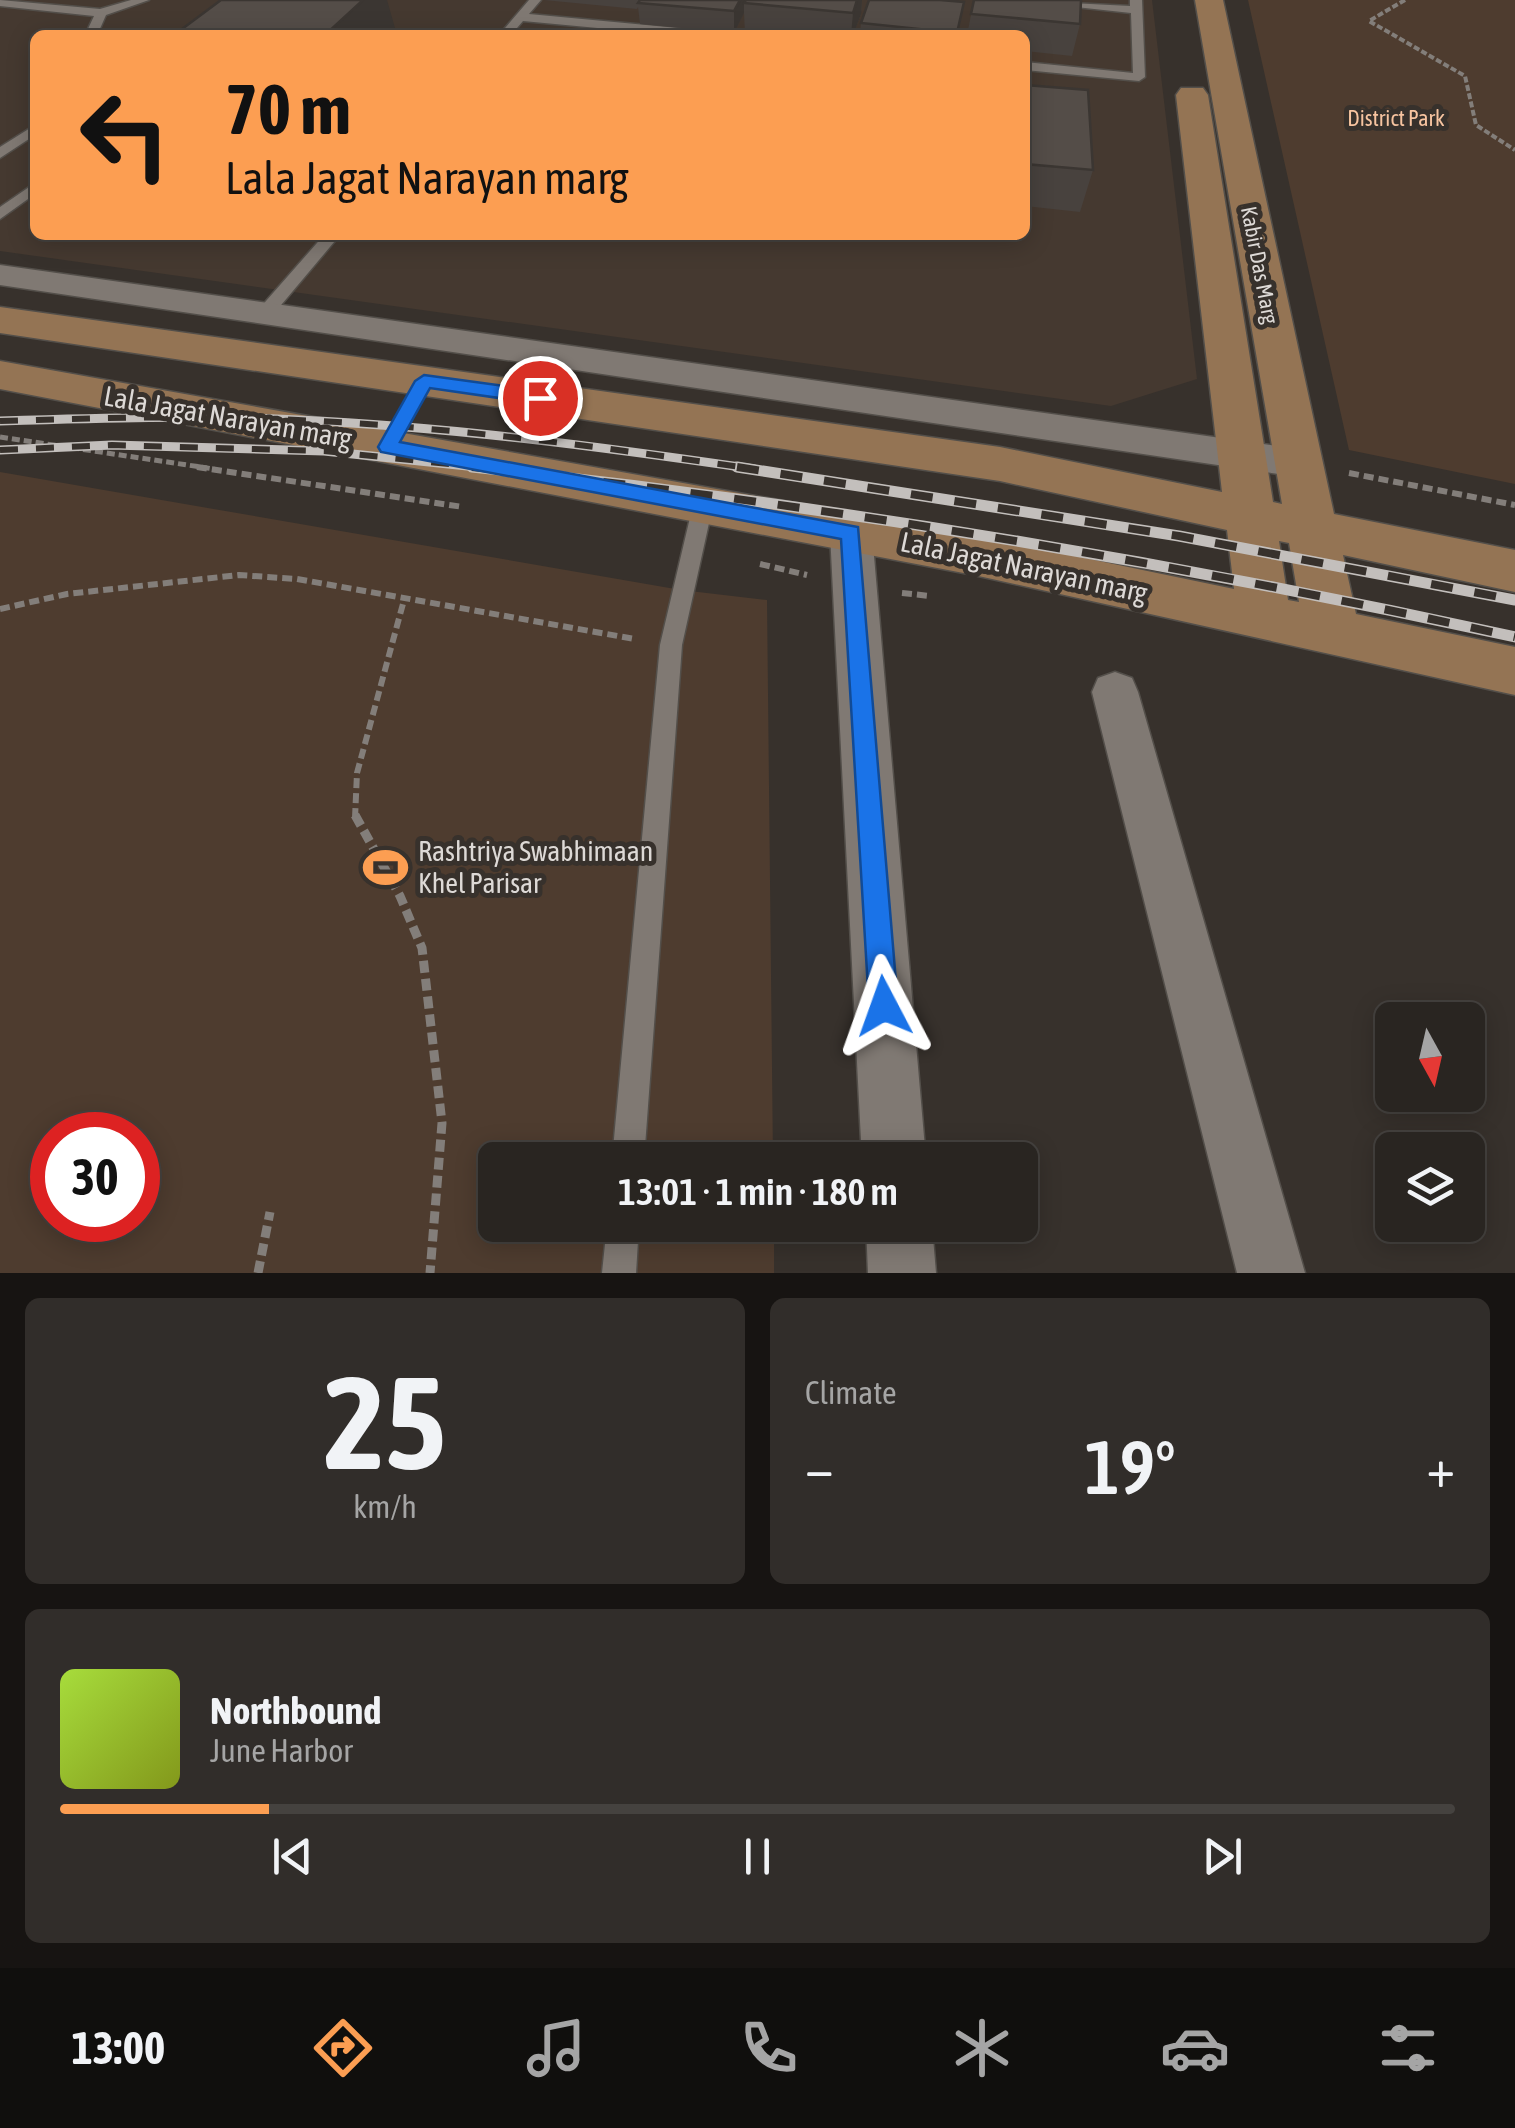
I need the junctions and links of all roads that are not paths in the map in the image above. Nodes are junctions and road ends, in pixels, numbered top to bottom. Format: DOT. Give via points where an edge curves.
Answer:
graph roads {
  1 [pos="143,0"];
  2 [pos="535,0"];
  3 [pos="1018,0"];
  4 [pos="1179,0"];
  5 [pos="1208,0"];
  6 [pos="31,2"];
  7 [pos="0,3"];
  8 [pos="1136,5"];
  9 [pos="102,12"];
  10 [pos="521,17"];
  11 [pos="93,30"];
  12 [pos="509,30"];
  13 [pos="658,30"];
  14 [pos="1030,66"];
  15 [pos="30,133"];
  16 [pos="0,154"];
  17 [pos="30,191"];
  18 [pos="0,214"];
  19 [pos="328,240"];
  20 [pos="0,275"];
  21 [pos="0,297"];
  22 [pos="265,312"];
  23 [pos="0,320"];
  24 [pos="0,376"];
  25 [pos="424,381"];
  26 [pos="388,447"];
  27 [pos="1299,463"];
  28 [pos="1245,484"];
  29 [pos="697,526"];
  30 [pos="1312,529"];
  31 [pos="851,533"];
  32 [pos="1515,571"];
  33 [pos="1264,617"];
  34 [pos="1332,632"];
  35 [pos="1515,670"];
  36 [pos="1115,692"];
  37 [pos="630,1142"];
  38 [pos="893,1142"];
  39 [pos="622,1242"];
  40 [pos="900,1242"];
  41 [pos="619,1273"];
  42 [pos="902,1273"];
  43 [pos="1271,1273"];
  1 -- 9 [label="lane"];
  2 -- 10 [label="lane"];
  3 -- 8 [label="lane"];
  4 -- 28 [label="main road, Kabir Das Marg"];
  5 -- 27 [label="main road, Kabir Das Marg"];
  6 -- 7 [label="lane"];
  6 -- 9 [label="lane"];
  8 -- 14 [label="lane" via="1139,77"];
  9 -- 11 [label="lane"];
  10 -- 12 [label="lane"];
  10 -- 13 [label="lane"];
  15 -- 16 [label="lane"];
  17 -- 18 [label="lane"];
  19 -- 22 [label="lane"];
  20 -- 22 [label="street"];
  21 -- 28 [label="street"];
  22 -- 28 [label="street"];
  23 -- 25 [label="main road"];
  24 -- 26 [label="main road, Lala Jagat Narayan marg"];
  25 -- 26 [label="main road"];
  25 -- 28 [label="main road" via="1000,464"];
  26 -- 29 [label="main road, Lala Jagat Narayan marg"];
  27 -- 28 [label="street"];
  27 -- 30 [label="main road, Kabir Das Marg"];
  28 -- 30 [label="main road"];
  28 -- 33 [label="main road, Kabir Das Marg"];
  29 -- 31 [label="main road, Lala Jagat Narayan marg"];
  29 -- 37 [label="lane" via="671,645"];
  30 -- 32 [label="main road"];
  30 -- 34 [label="main road, Kabir Das Marg"];
  31 -- 33 [label="main road, Lala Jagat Narayan marg"];
  31 -- 38 [label="street"];
  33 -- 34 [label="main road, Lala Jagat Narayan marg"];
  34 -- 35 [label="main road, Lala Jagat Narayan marg"];
  36 -- 43 [label="street"];
  39 -- 41 [label="lane"];
  40 -- 42 [label="street"];
}
